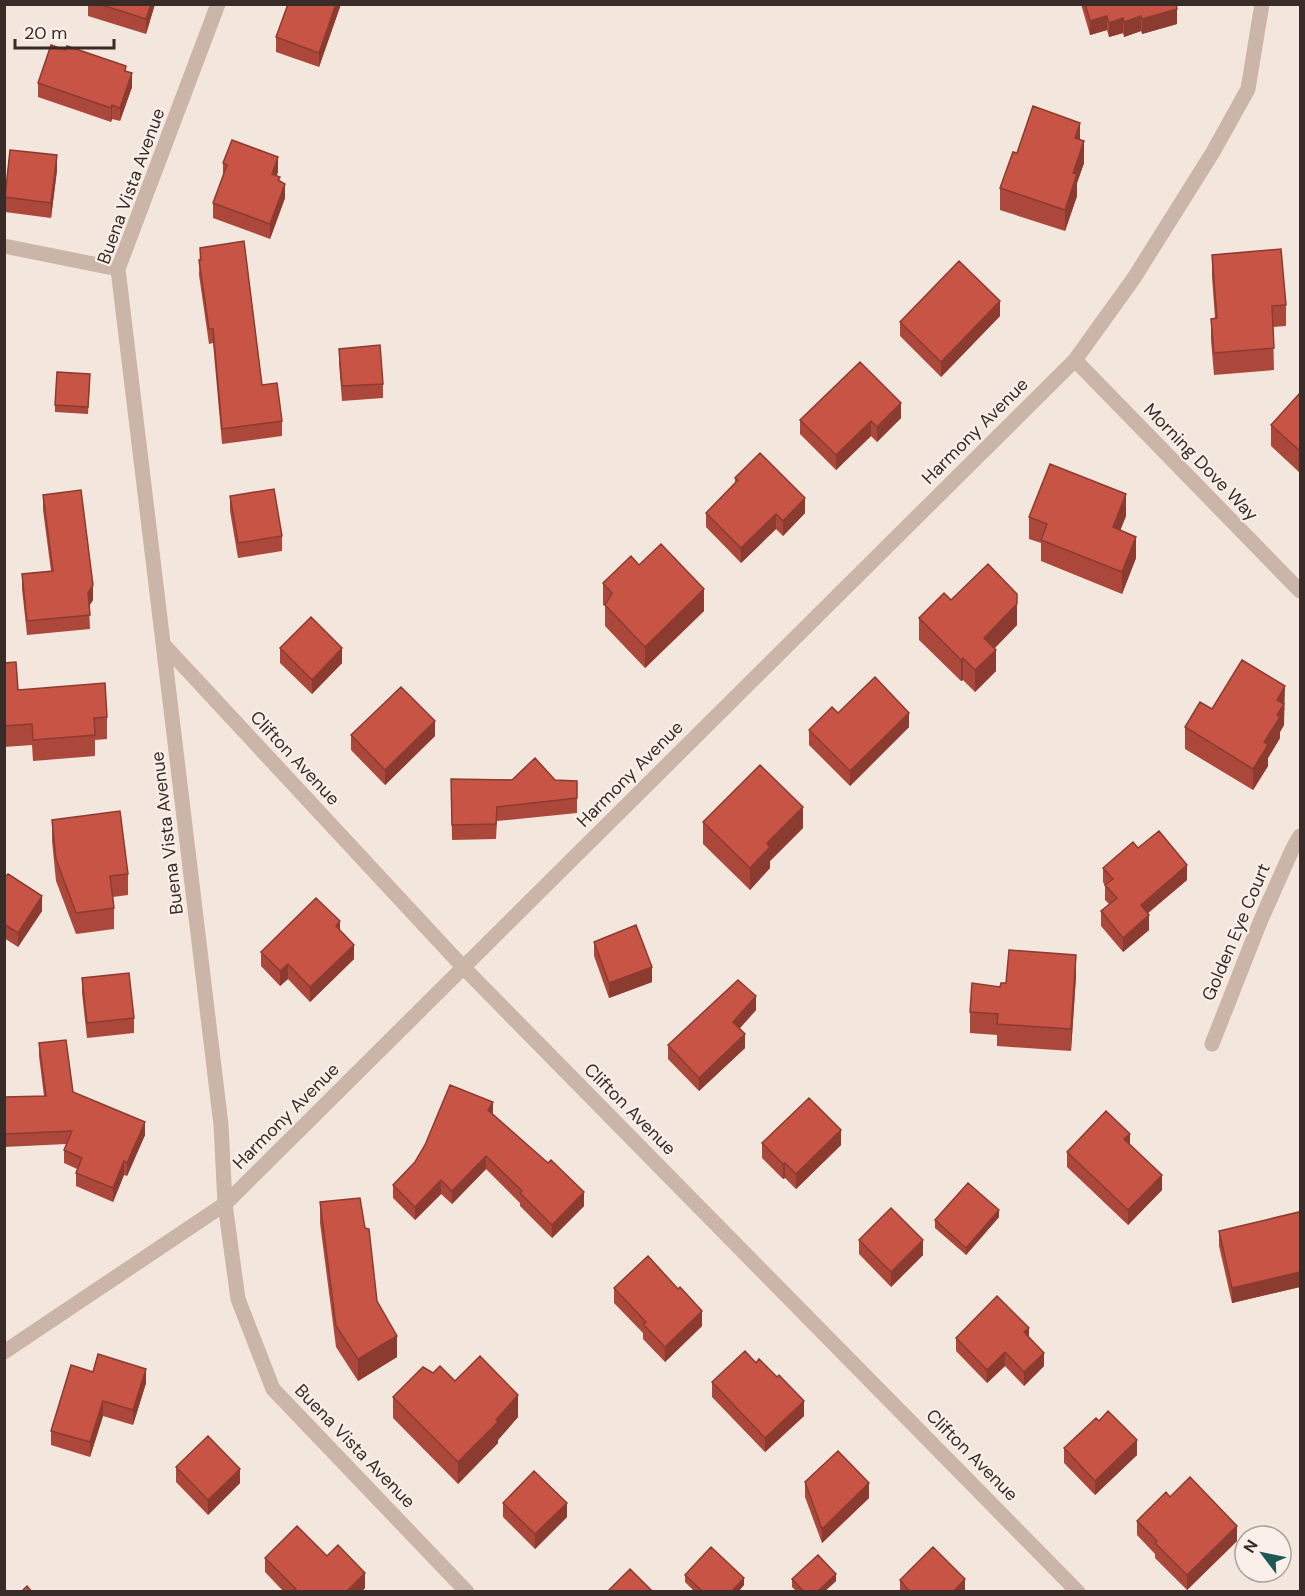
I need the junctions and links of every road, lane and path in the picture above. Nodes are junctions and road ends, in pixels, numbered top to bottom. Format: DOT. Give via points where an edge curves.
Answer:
graph roads {
  1 [pos="218,4"];
  2 [pos="1262,4"];
  3 [pos="4,246"];
  4 [pos="118,269"];
  5 [pos="1075,360"];
  6 [pos="1300,591"];
  7 [pos="164,645"];
  8 [pos="1300,836"];
  9 [pos="463,967"];
  10 [pos="1212,1044"];
  11 [pos="225,1204"];
  12 [pos="4,1352"];
  13 [pos="467,1592"];
  14 [pos="1078,1592"];
  1 -- 4 [label="street, Buena Vista Avenue"];
  2 -- 5 [label="street, Harmony Avenue" via="1248,89 1134,278"];
  3 -- 4 [label="street"];
  4 -- 7 [label="street, Buena Vista Avenue"];
  5 -- 6 [label="street, Morning Dove Way"];
  5 -- 9 [label="street, Harmony Avenue"];
  7 -- 9 [label="street, Clifton Avenue"];
  7 -- 11 [label="street, Buena Vista Avenue" via="221,1125"];
  8 -- 10 [label="street, Golden Eye Court" via="1260,922"];
  9 -- 11 [label="street, Harmony Avenue"];
  9 -- 14 [label="street, Clifton Avenue"];
  11 -- 12 [label="street, Harmony Avenue"];
  11 -- 13 [label="street, Buena Vista Avenue" via="238,1299 273,1389"];
}
